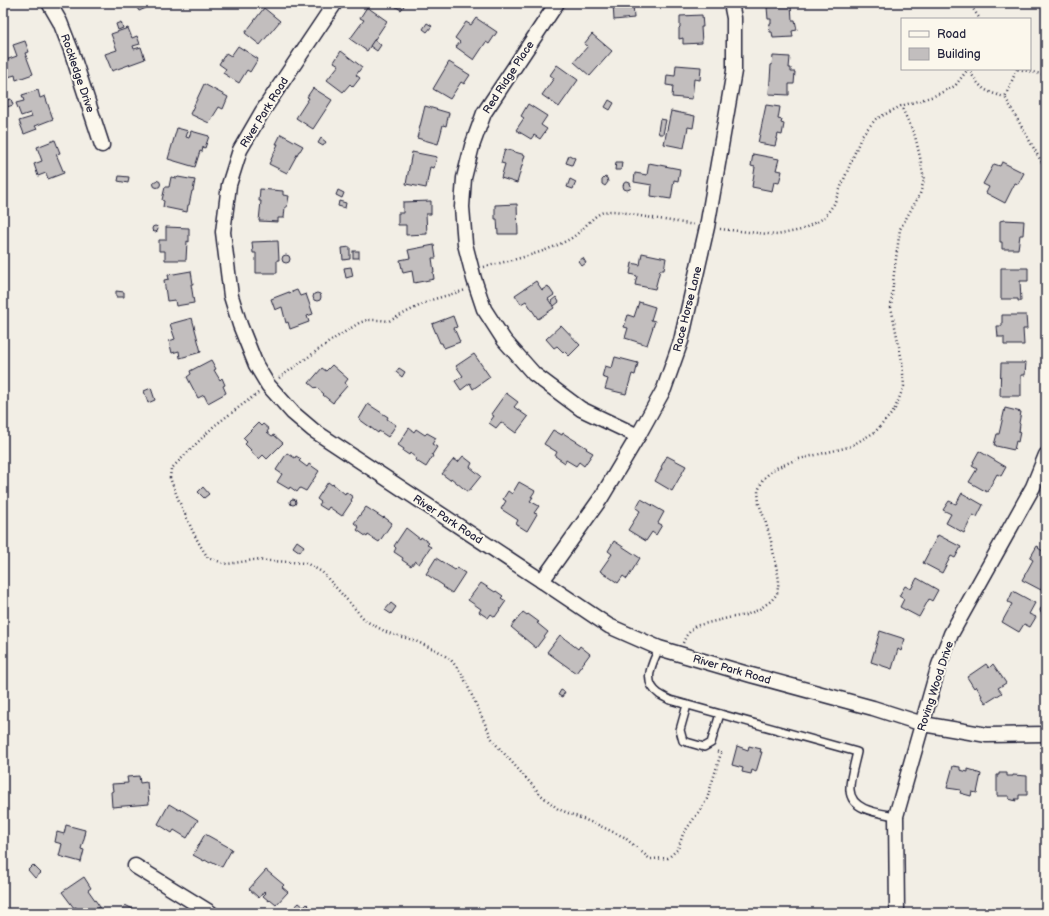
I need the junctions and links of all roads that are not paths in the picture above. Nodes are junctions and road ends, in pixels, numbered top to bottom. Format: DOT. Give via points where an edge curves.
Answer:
graph roads {
  1 [pos="49,3"];
  2 [pos="335,3"];
  3 [pos="557,3"];
  4 [pos="731,3"];
  5 [pos="102,145"];
  6 [pos="638,436"];
  7 [pos="1046,455"];
  8 [pos="542,581"];
  9 [pos="659,648"];
  10 [pos="687,705"];
  11 [pos="720,714"];
  12 [pos="923,724"];
  13 [pos="1046,734"];
  14 [pos="896,816"];
  15 [pos="135,866"];
  16 [pos="211,913"];
  17 [pos="897,913"];
  1 -- 5 [label="street, Rockledge Drive" via="60,22"];
  2 -- 8 [label="street, River Park Road" via="262,112 240,150 229,184 223,232 231,296 240,325 268,385 293,413 313,430"];
  3 -- 6 [label="street, Red Ridge Place" via="484,113 464,178 462,207 465,244 484,309 504,340 534,374 581,409"];
  4 -- 6 [label="street, Race Horse Lane" via="734,18 734,71 707,228 681,341 664,389"];
  6 -- 8 [label="street, Race Horse Lane" via="601,498"];
  7 -- 12 [label="street, Roving Wood Drive" via="1033,487 952,634"];
  8 -- 9 [label="street, River Park Road" via="609,626"];
  9 -- 10 [label="lane" via="650,672 652,688 670,700"];
  9 -- 12 [label="street, River Park Road"];
  10 -- 11 [label="lane"];
  10 -- 11 [label="lane" via="680,730 683,741 704,747 711,743"];
  11 -- 14 [label="lane" via="857,752 849,788 853,800 870,811"];
  12 -- 13 [label="street, River Park Road" via="987,735"];
  12 -- 14 [label="street, Roving Wood Drive"];
  14 -- 17 [label="street, Roving Wood Drive"];
  15 -- 16 [label="street"];
}
